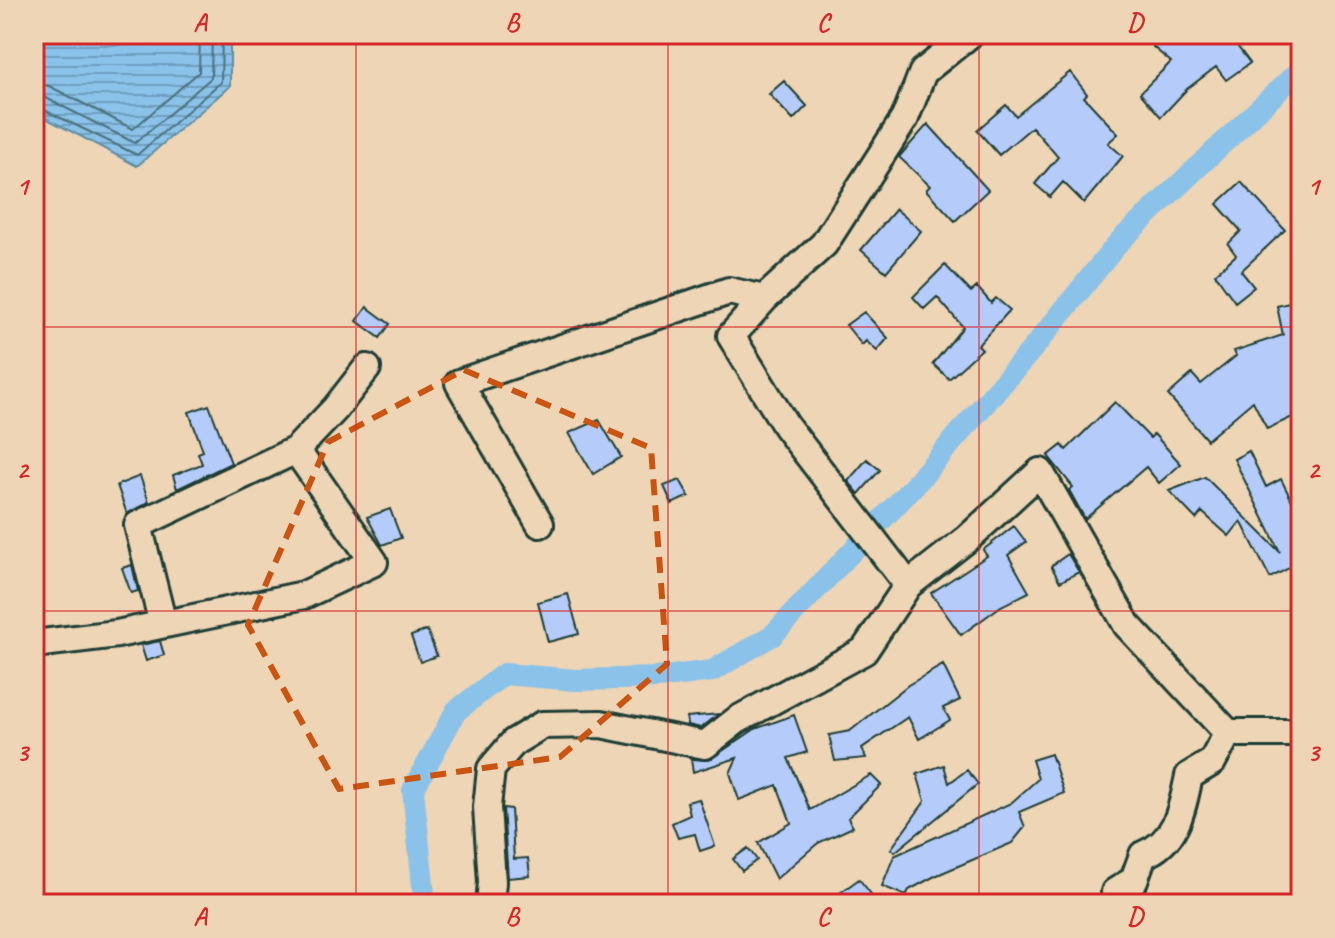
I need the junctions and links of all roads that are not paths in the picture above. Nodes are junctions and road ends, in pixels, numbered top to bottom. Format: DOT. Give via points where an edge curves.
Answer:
graph roads {
  1 [pos="970,34"];
  2 [pos="764,299"];
  3 [pos="367,368"];
  4 [pos="296,450"];
  5 [pos="540,524"];
  6 [pos="908,585"];
  7 [pos="163,624"];
  8 [pos="39,644"];
  9 [pos="1228,733"];
  10 [pos="1301,733"];
  11 [pos="1115,892"];
  12 [pos="490,904"];
  1 -- 2 [label="street" via="923,72 905,118 824,244"];
  2 -- 5 [label="street" via="729,291 459,383"];
  2 -- 6 [label="street" via="731,336 786,426"];
  3 -- 4 [label="street"];
  4 -- 7 [label="street" via="138,525"];
  4 -- 7 [label="street" via="374,562 304,595"];
  6 -- 9 [label="street" via="1040,472 1127,625"];
  6 -- 12 [label="street" via="864,651 737,720 705,745 601,724 542,725 514,742 491,769"];
  7 -- 8 [label="street"];
  9 -- 10 [label="street"];
  9 -- 11 [label="street" via="1212,762 1189,776 1170,837 1143,855 1134,880"];
}
